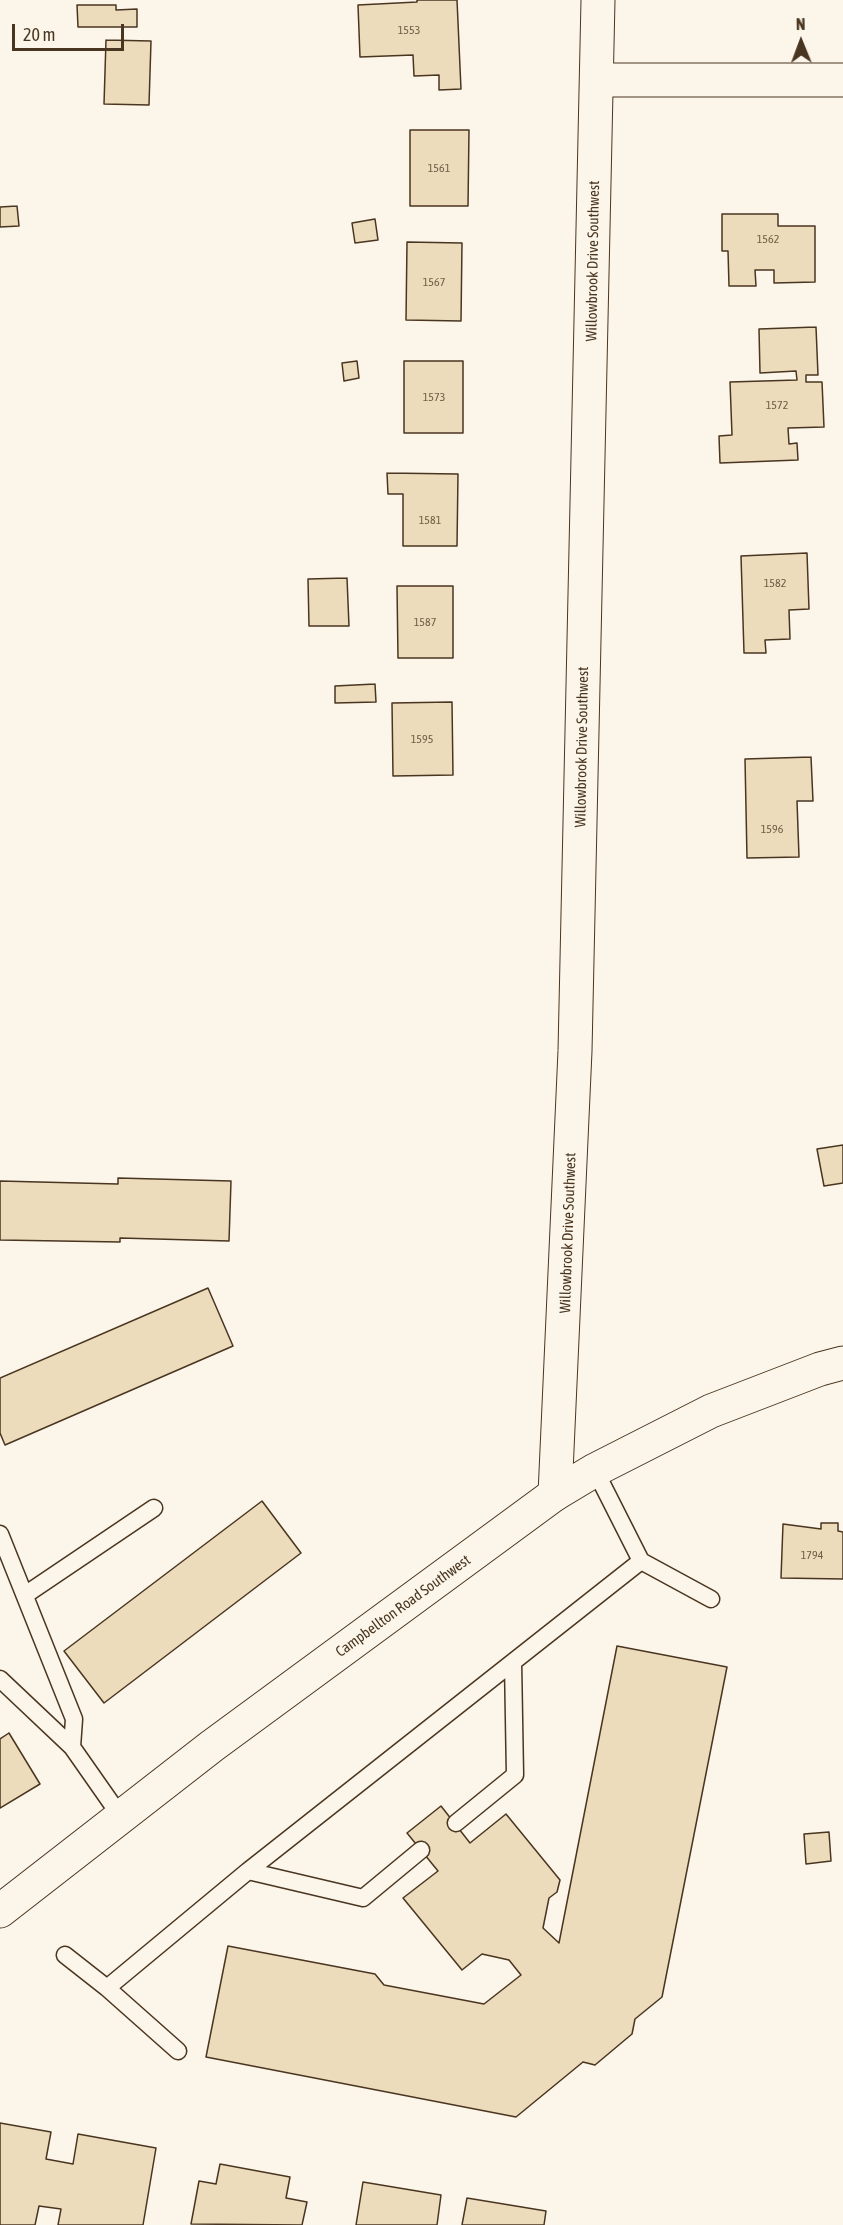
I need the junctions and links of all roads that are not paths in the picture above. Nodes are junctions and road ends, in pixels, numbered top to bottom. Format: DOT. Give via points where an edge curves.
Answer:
graph roads {
  1 [pos="598,0"];
  2 [pos="597,80"];
  3 [pos="843,80"];
  4 [pos="843,1364"];
  5 [pos="595,1470"];
  6 [pos="555,1494"];
  7 [pos="154,1508"];
  8 [pos="0,1534"];
  9 [pos="641,1561"];
  10 [pos="25,1595"];
  11 [pos="711,1599"];
  12 [pos="513,1662"];
  13 [pos="0,1679"];
  14 [pos="72,1747"];
  15 [pos="121,1817"];
  16 [pos="456,1823"];
  17 [pos="421,1850"];
  18 [pos="248,1871"];
  19 [pos="0,1911"];
  20 [pos="65,1955"];
  21 [pos="107,1988"];
  22 [pos="178,2051"];
  1 -- 2 [label="street, Willowbrook Drive Southwest"];
  2 -- 3 [label="street"];
  2 -- 6 [label="street, Willowbrook Drive Southwest" via="575,1051"];
  4 -- 5 [label="street, Campbellton Road Southwest" via="820,1369 711,1411"];
  5 -- 6 [label="street, Campbellton Road Southwest"];
  5 -- 9 [label="lane"];
  6 -- 15 [label="street, Campbellton Road Southwest"];
  7 -- 10 [label="lane"];
  8 -- 10 [label="lane"];
  9 -- 11 [label="lane"];
  9 -- 12 [label="lane"];
  10 -- 14 [label="lane" via="75,1719"];
  12 -- 16 [label="lane" via="515,1776"];
  12 -- 18 [label="lane"];
  13 -- 14 [label="lane"];
  14 -- 15 [label="lane"];
  15 -- 19 [label="street, Campbellton Road Southwest"];
  17 -- 18 [label="lane" via="363,1898"];
  18 -- 21 [label="lane"];
  20 -- 21 [label="lane"];
  21 -- 22 [label="lane"];
}
